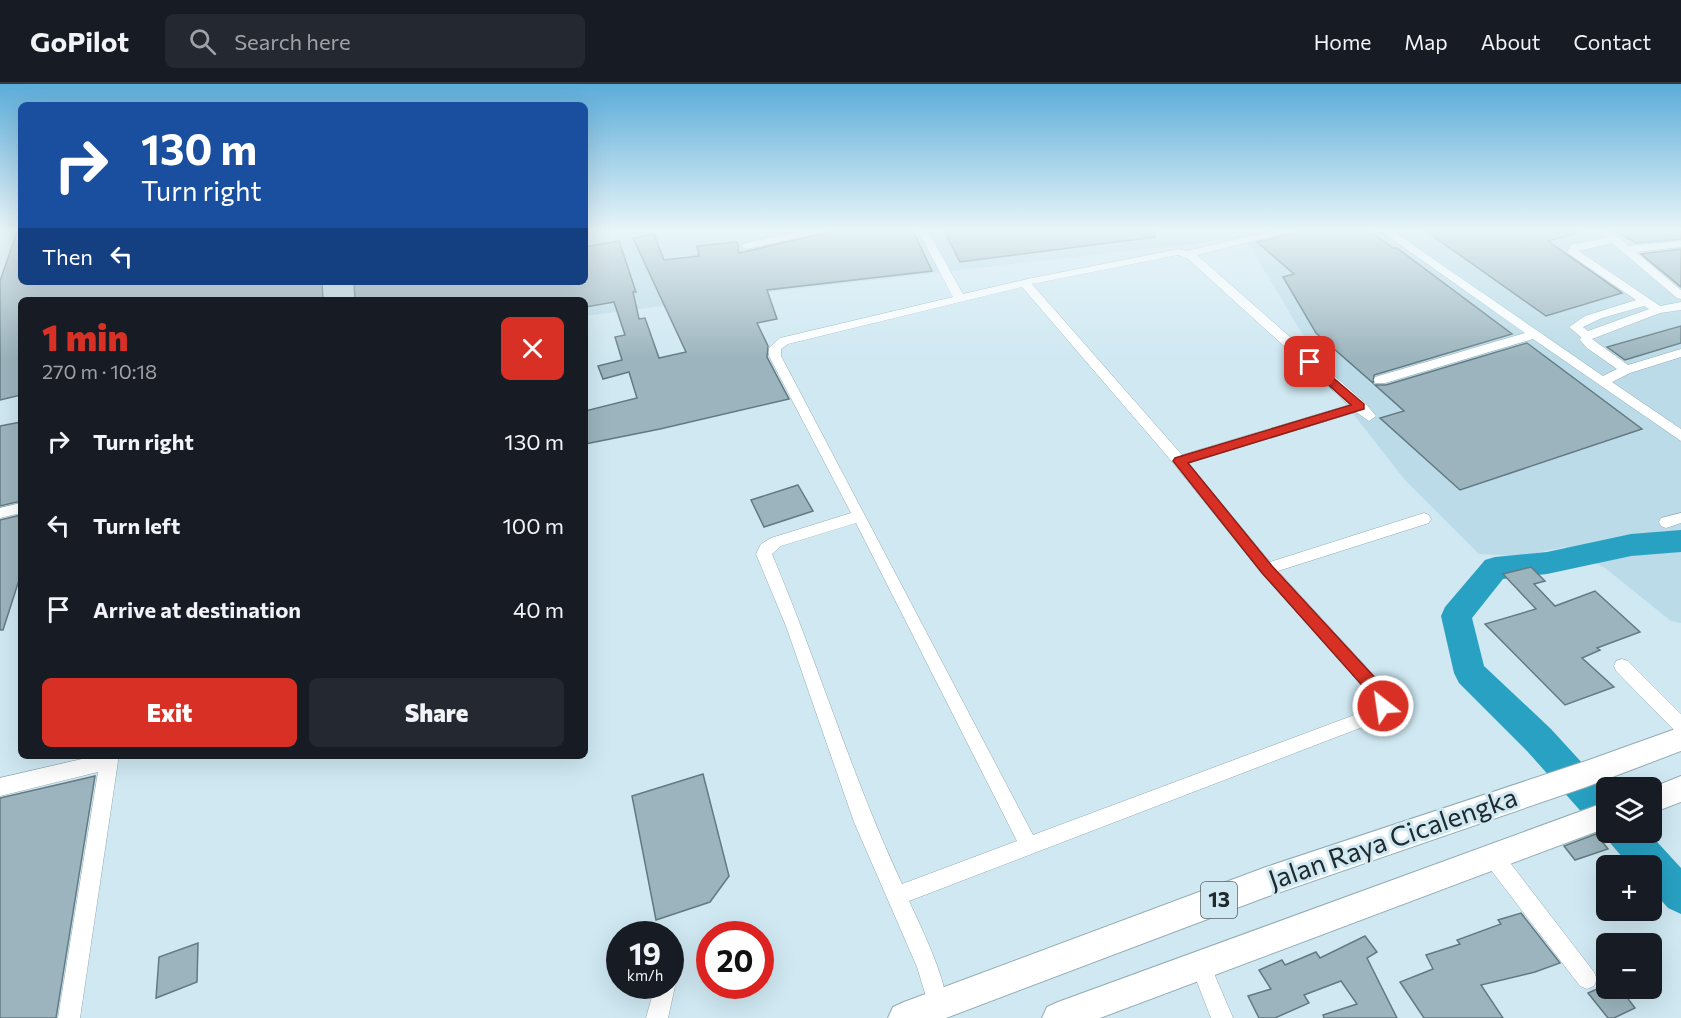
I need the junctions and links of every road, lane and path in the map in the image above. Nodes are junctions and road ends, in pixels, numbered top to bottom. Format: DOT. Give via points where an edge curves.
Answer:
graph roads {
  1 [pos="946,273"];
  2 [pos="1076,273"];
  3 [pos="1209,273"];
  4 [pos="1446,273"];
  5 [pos="1604,273"];
  6 [pos="1652,273"];
  7 [pos="1025,283"];
  8 [pos="1681,297"];
  9 [pos="960,299"];
  10 [pos="1646,301"];
  11 [pos="1681,306"];
  12 [pos="1658,310"];
  13 [pos="1535,334"];
  14 [pos="1587,336"];
  15 [pos="1681,353"];
  16 [pos="1626,370"];
  17 [pos="1380,380"];
  18 [pos="1603,381"];
  19 [pos="1681,436"];
  20 [pos="1179,461"];
  21 [pos="18,509"];
  22 [pos="0,513"];
  23 [pos="860,516"];
  24 [pos="1681,518"];
  25 [pos="1424,519"];
  26 [pos="1666,522"];
  27 [pos="1267,569"];
  28 [pos="1622,666"];
  29 [pos="1681,726"];
  30 [pos="1681,739"];
  31 [pos="109,759"];
  32 [pos="0,787"];
  33 [pos="1596,818"];
  34 [pos="1029,846"];
  35 [pos="1494,858"];
  36 [pos="897,896"];
  37 [pos="1200,964"];
  38 [pos="1587,979"];
  39 [pos="662,999"];
  40 [pos="938,1006"];
  41 [pos="69,1018"];
  42 [pos="657,1018"];
  43 [pos="904,1018"];
  44 [pos="1058,1018"];
  45 [pos="1222,1018"];
  1 -- 9 [label="street"];
  2 -- 7 [label="street"];
  3 -- 20 [label="street" via="1364,411"];
  4 -- 13 [label="street"];
  5 -- 10 [label="street"];
  6 -- 8 [label="street"];
  7 -- 9 [label="street"];
  7 -- 20 [label="street"];
  9 -- 23 [label="street" via="784,341 775,348 775,356"];
  10 -- 12 [label="street"];
  10 -- 14 [label="street" via="1582,321 1575,327"];
  11 -- 12 [label="street"];
  12 -- 14 [label="street"];
  13 -- 17 [label="street"];
  13 -- 18 [label="street"];
  14 -- 16 [label="street" via="1591,345"];
  15 -- 16 [label="street"];
  16 -- 18 [label="street"];
  18 -- 19 [label="street"];
  20 -- 27 [label="street"];
  21 -- 22 [label="street"];
  23 -- 34 [label="street"];
  23 -- 36 [label="street" via="776,542 764,554 794,626 862,822"];
  24 -- 26 [label="street"];
  25 -- 27 [label="street"];
  27 -- 34 [label="street" via="1384,699 1380,713"];
  28 -- 29 [label="street"];
  30 -- 40 [label="highway, Jalan Raya Cicalengka / 13" via="1266,882"];
  31 -- 32 [label="street"];
  31 -- 41 [label="street"];
  33 -- 35 [label="highway, Jalan Raya Cicalengka / 13"];
  34 -- 36 [label="street"];
  35 -- 37 [label="highway, Jalan Raya Cicalengka / 13"];
  35 -- 38 [label="street"];
  36 -- 40 [label="street" via="927,967"];
  37 -- 44 [label="highway, Jalan Raya Cicalengka / 13"];
  37 -- 45 [label="street"];
  39 -- 42 [label="street"];
  40 -- 43 [label="highway, Jalan Raya Cicalengka / 13"];
}
